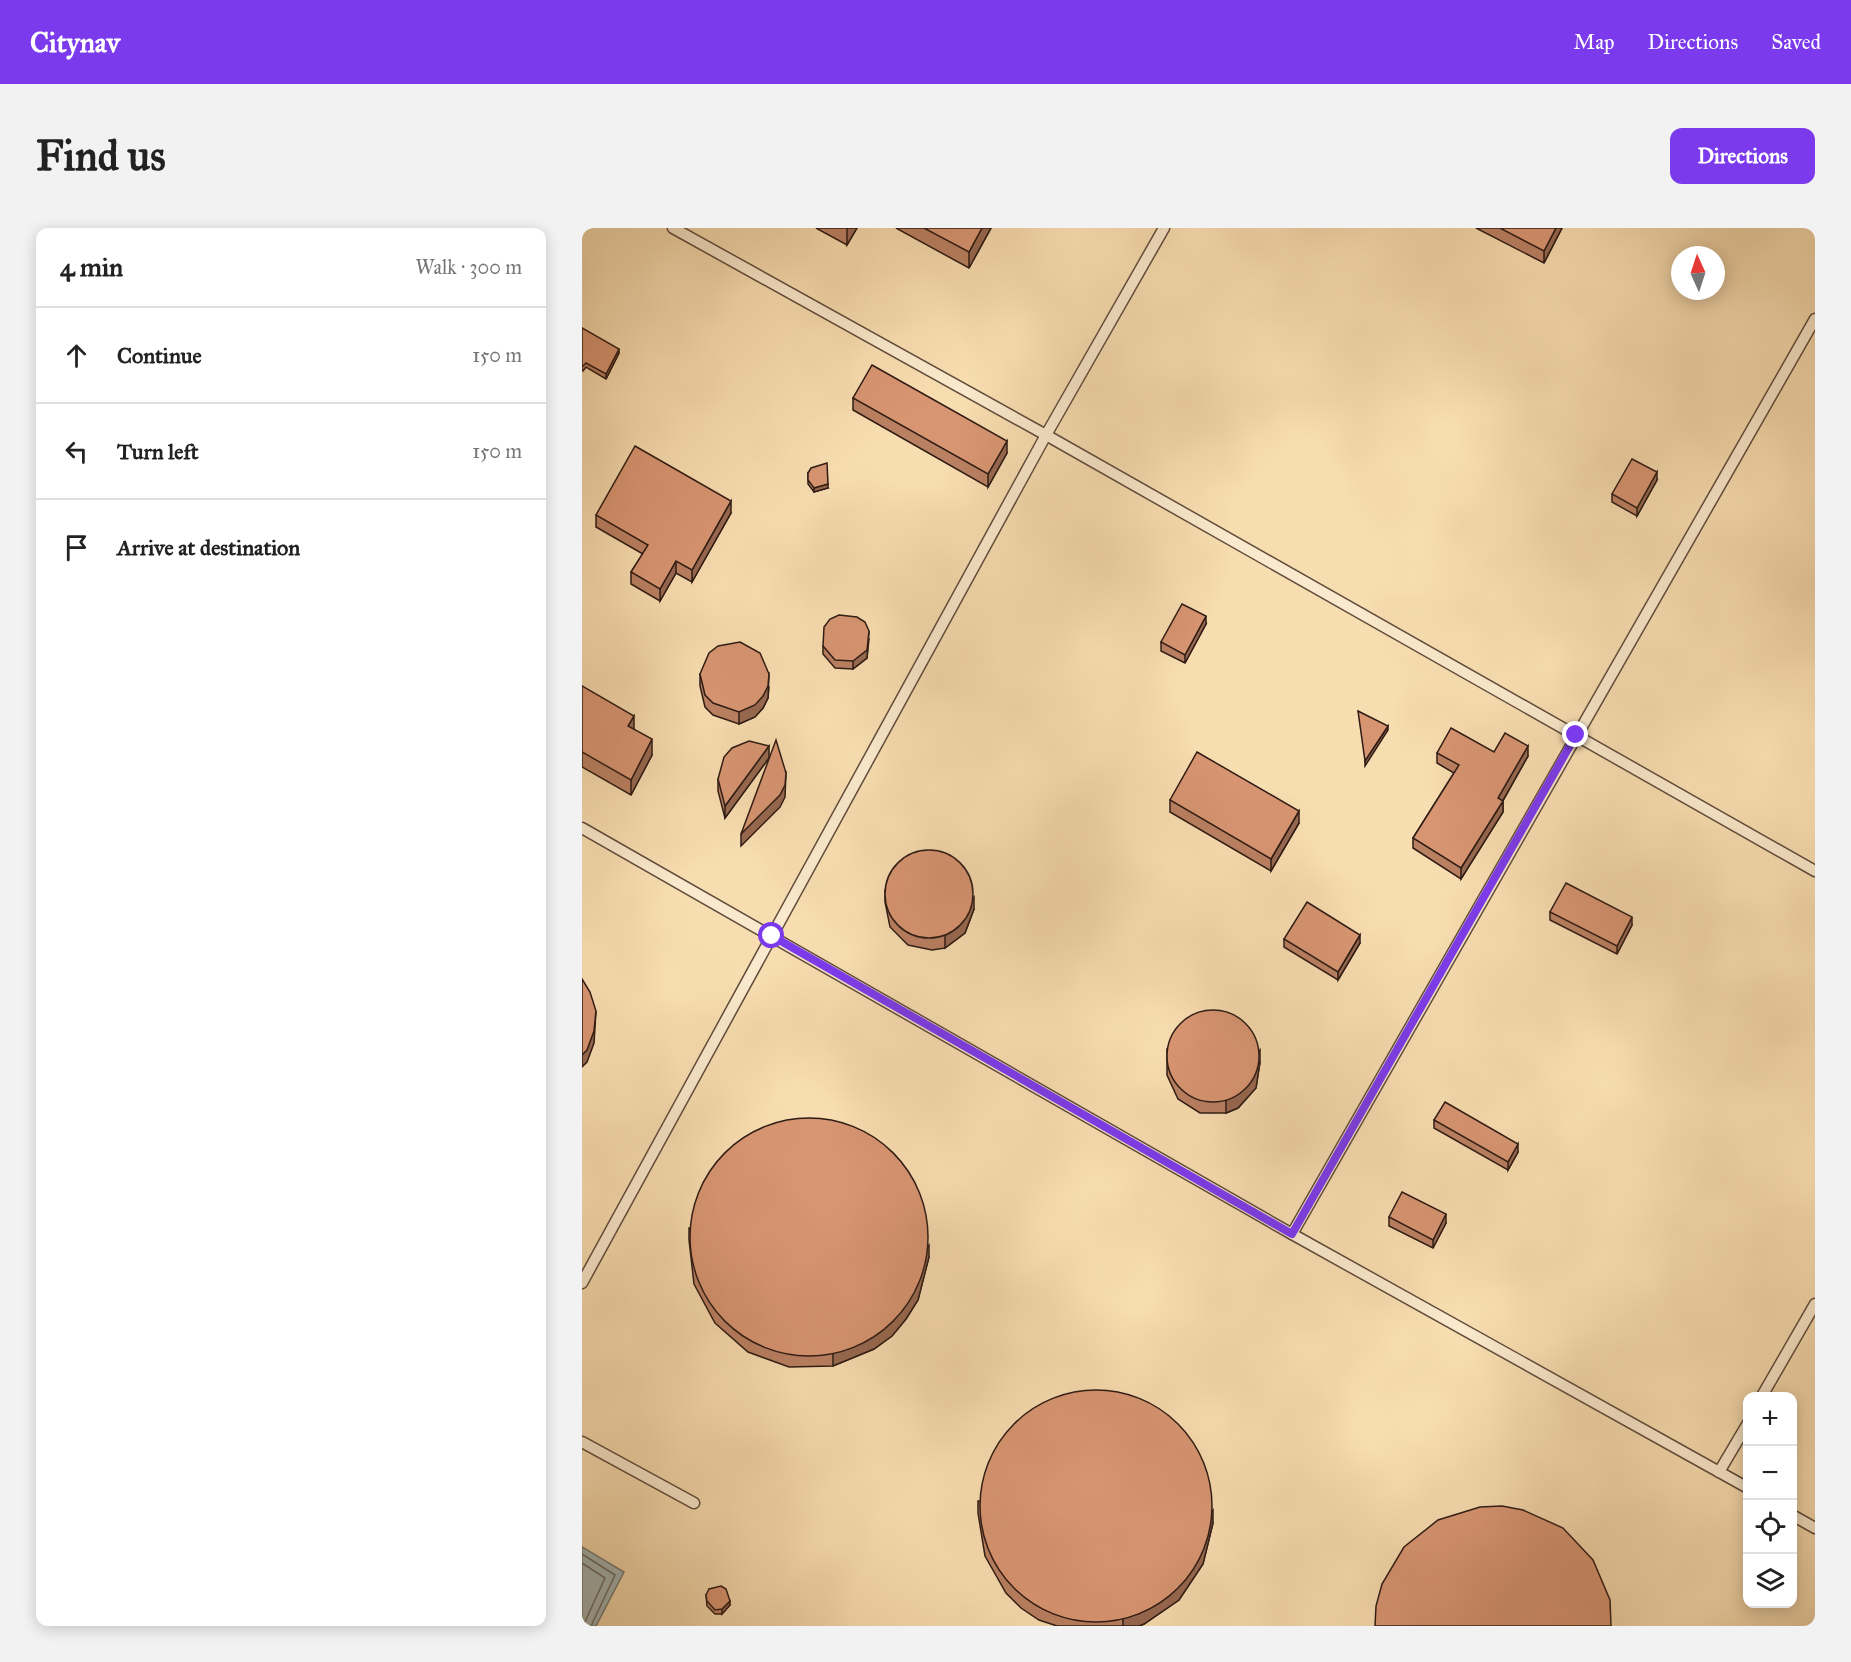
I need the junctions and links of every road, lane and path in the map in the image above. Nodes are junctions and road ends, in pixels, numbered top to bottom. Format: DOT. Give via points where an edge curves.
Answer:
graph roads {
  1 [pos="673,228"];
  2 [pos="1164,228"];
  3 [pos="1815,319"];
  4 [pos="1046,435"];
  5 [pos="1576,735"];
  6 [pos="582,828"];
  7 [pos="1815,871"];
  8 [pos="772,936"];
  9 [pos="1292,1234"];
  10 [pos="582,1283"];
  11 [pos="1815,1304"];
  12 [pos="1764,1392"];
  13 [pos="1743,1431"];
  14 [pos="582,1442"];
  15 [pos="1719,1472"];
  16 [pos="1743,1485"];
  17 [pos="694,1503"];
  18 [pos="1797,1518"];
  19 [pos="1815,1528"];
  1 -- 4 [label="lane"];
  2 -- 4 [label="lane"];
  3 -- 5 [label="lane"];
  4 -- 5 [label="lane"];
  4 -- 8 [label="lane"];
  5 -- 7 [label="lane"];
  5 -- 9 [label="lane"];
  6 -- 8 [label="lane"];
  8 -- 9 [label="lane"];
  8 -- 10 [label="lane"];
  9 -- 15 [label="lane"];
  11 -- 12 [label="lane"];
  13 -- 15 [label="lane"];
  14 -- 17 [label="lane"];
  15 -- 16 [label="lane"];
  18 -- 19 [label="lane"];
}
